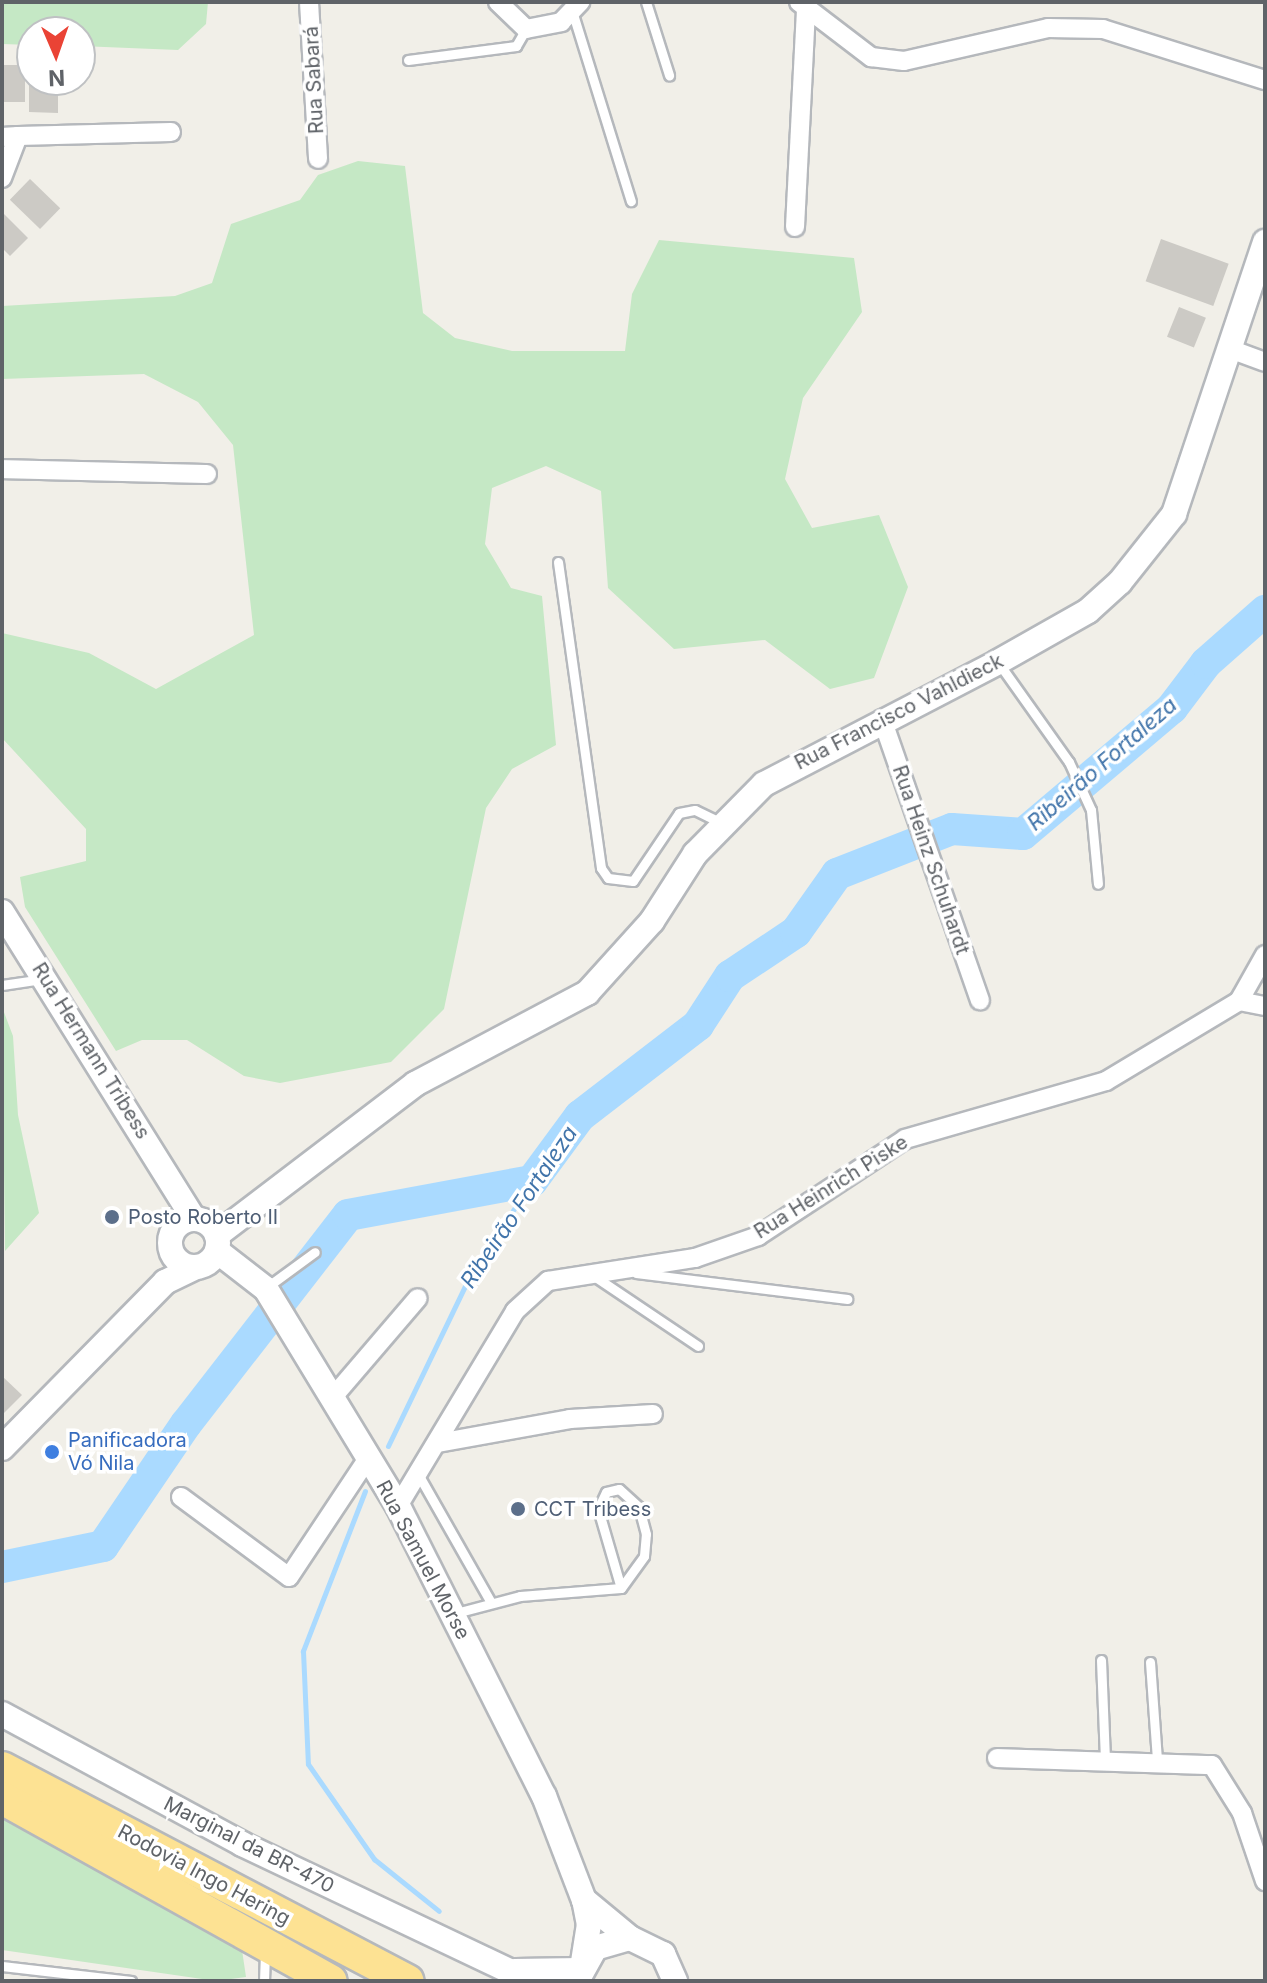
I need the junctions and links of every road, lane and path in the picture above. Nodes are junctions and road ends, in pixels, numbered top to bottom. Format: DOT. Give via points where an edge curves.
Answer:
graph roads {
  1 [pos="309,2"];
  2 [pos="498,2"];
  3 [pos="646,2"];
  4 [pos="576,8"];
  5 [pos="810,9"];
  6 [pos="526,29"];
  7 [pos="408,60"];
  8 [pos="669,75"];
  9 [pos="1265,80"];
  10 [pos="171,132"];
  11 [pos="10,137"];
  12 [pos="318,159"];
  13 [pos="2,178"];
  14 [pos="631,201"];
  15 [pos="795,227"];
  16 [pos="1265,242"];
  17 [pos="1227,348"];
  18 [pos="1265,362"];
  19 [pos="2,469"];
  20 [pos="207,474"];
  21 [pos="558,562"];
  22 [pos="998,662"];
  23 [pos="882,719"];
  24 [pos="722,823"];
  25 [pos="1098,884"];
  26 [pos="2,912"];
  27 [pos="1265,955"];
  28 [pos="45,978"];
  29 [pos="2,985"];
  30 [pos="980,1000"];
  31 [pos="1239,1001"];
  32 [pos="1265,1006"];
  33 [pos="185,1223"];
  34 [pos="217,1243"];
  35 [pos="171,1251"];
  36 [pos="315,1252"];
  37 [pos="196,1267"];
  38 [pos="608,1267"];
  39 [pos="588,1272"];
  40 [pos="165,1282"];
  41 [pos="266,1289"];
  42 [pos="418,1298"];
  43 [pos="847,1299"];
  44 [pos="698,1346"];
  45 [pos="333,1397"];
  46 [pos="653,1414"];
  47 [pos="438,1443"];
  48 [pos="2,1448"];
  49 [pos="368,1458"];
  50 [pos="418,1474"];
  51 [pos="181,1497"];
  52 [pos="398,1506"];
  53 [pos="621,1588"];
  54 [pos="490,1601"];
  55 [pos="452,1614"];
  56 [pos="1101,1660"];
  57 [pos="1150,1662"];
  58 [pos="2,1714"];
  59 [pos="997,1758"];
  60 [pos="1105,1759"];
  61 [pos="1157,1759"];
  62 [pos="2,1768"];
  63 [pos="2,1798"];
  64 [pos="1265,1881"];
  65 [pos="584,1900"];
  66 [pos="630,1938"];
  67 [pos="259,1957"];
  68 [pos="2,1966"];
  69 [pos="501,1968"];
  70 [pos="580,1971"];
  71 [pos="679,1977"];
  72 [pos="131,1981"];
  73 [pos="293,1981"];
  74 [pos="331,1981"];
  75 [pos="408,1981"];
  76 [pos="530,1981"];
  1 -- 12 [label="street, Rua Sabará"];
  2 -- 6 [label="street"];
  3 -- 8 [label="lane"];
  4 -- 6 [label="street"];
  4 -- 14 [label="lane"];
  5 -- 9 [label="street" via="871,57 904,61 1048,28 1103,29"];
  5 -- 15 [label="street"];
  6 -- 7 [label="lane" via="516,46"];
  10 -- 11 [label="street"];
  11 -- 13 [label="street"];
  16 -- 17 [label="main road, Rua Francisco Vahldieck"];
  17 -- 18 [label="street"];
  17 -- 22 [label="main road, Rua Francisco Vahldieck" via="1174,514 1146,555 1088,611"];
  19 -- 20 [label="street"];
  21 -- 24 [label="lane" via="601,868 608,878 633,881 679,813 695,810"];
  22 -- 23 [label="main road, Rua Francisco Vahldieck"];
  22 -- 25 [label="lane" via="1069,762 1091,810"];
  23 -- 24 [label="main road, Rua Francisco Vahldieck" via="798,761"];
  23 -- 30 [label="street, Rua Heinz Schuhardt"];
  24 -- 34 [label="main road, Rua Francisco Vahldieck" via="652,921 587,993 415,1084"];
  26 -- 28 [label="main road, Rua Hermann Tribess"];
  27 -- 31 [label="street"];
  28 -- 29 [label="lane"];
  28 -- 33 [label="main road, Rua Hermann Tribess" via="178,1191"];
  31 -- 32 [label="street"];
  31 -- 38 [label="street, Rua Heinrich Piske" via="1106,1081 905,1139 758,1236 695,1258"];
  33 -- 34 [label="main road"];
  33 -- 35 [label="main road"];
  34 -- 37 [label="main road, Rua Francisco Vahldieck"];
  34 -- 41 [label="main road, Rua Samuel Morse"];
  35 -- 37 [label="main road"];
  35 -- 40 [label="main road"];
  36 -- 41 [label="lane"];
  37 -- 40 [label="main road, Rua Francisco Vahldieck"];
  38 -- 39 [label="street, Rua Heinrich Piske"];
  38 -- 43 [label="lane"];
  39 -- 44 [label="lane"];
  39 -- 47 [label="street, Rua Heinrich Piske" via="548,1281 529,1295"];
  40 -- 48 [label="main road, Rua Francisco Vahldieck"];
  41 -- 45 [label="main road, Rua Samuel Morse"];
  42 -- 45 [label="street"];
  45 -- 49 [label="main road, Rua Samuel Morse"];
  46 -- 47 [label="street" via="570,1419"];
  47 -- 50 [label="street, Rua Heinrich Piske"];
  49 -- 51 [label="street" via="289,1577"];
  49 -- 52 [label="main road, Rua Samuel Morse"];
  50 -- 52 [label="street, Rua Heinrich Piske"];
  50 -- 54 [label="lane"];
  52 -- 55 [label="main road, Rua Samuel Morse"];
  53 -- 53 [label="lane" via="598,1509 606,1492 619,1489 639,1507 646,1534 644,1556"];
  53 -- 54 [label="lane"];
  54 -- 55 [label="lane"];
  55 -- 65 [label="main road, Rua Samuel Morse" via="544,1796"];
  56 -- 60 [label="lane"];
  57 -- 61 [label="lane"];
  58 -- 69 [label="main road, Marginal da BR-470" via="242,1844"];
  59 -- 60 [label="street"];
  60 -- 61 [label="street"];
  61 -- 64 [label="street" via="1194,1759 1225,1777"];
  62 -- 75 [label="highway, Rodovia Ingo Hering"];
  63 -- 67 [label="highway, Rodovia Ingo Hering"];
  65 -- 66 [label="main road, Rua Samuel Morse"];
  65 -- 70 [label="main road, Rua Samuel Morse" via="589,1925"];
  66 -- 70 [label="main road" via="595,1948"];
  66 -- 71 [label="main road, Rua Samuel Morse" via="655,1948"];
  67 -- 73 [label="highway"];
  67 -- 74 [label="highway, Rodovia Ingo Hering"];
  68 -- 72 [label="lane"];
  69 -- 70 [label="main road, Marginal da BR-470" via="553,1975"];
  69 -- 76 [label="main road, Marginal da BR-470"];
}
